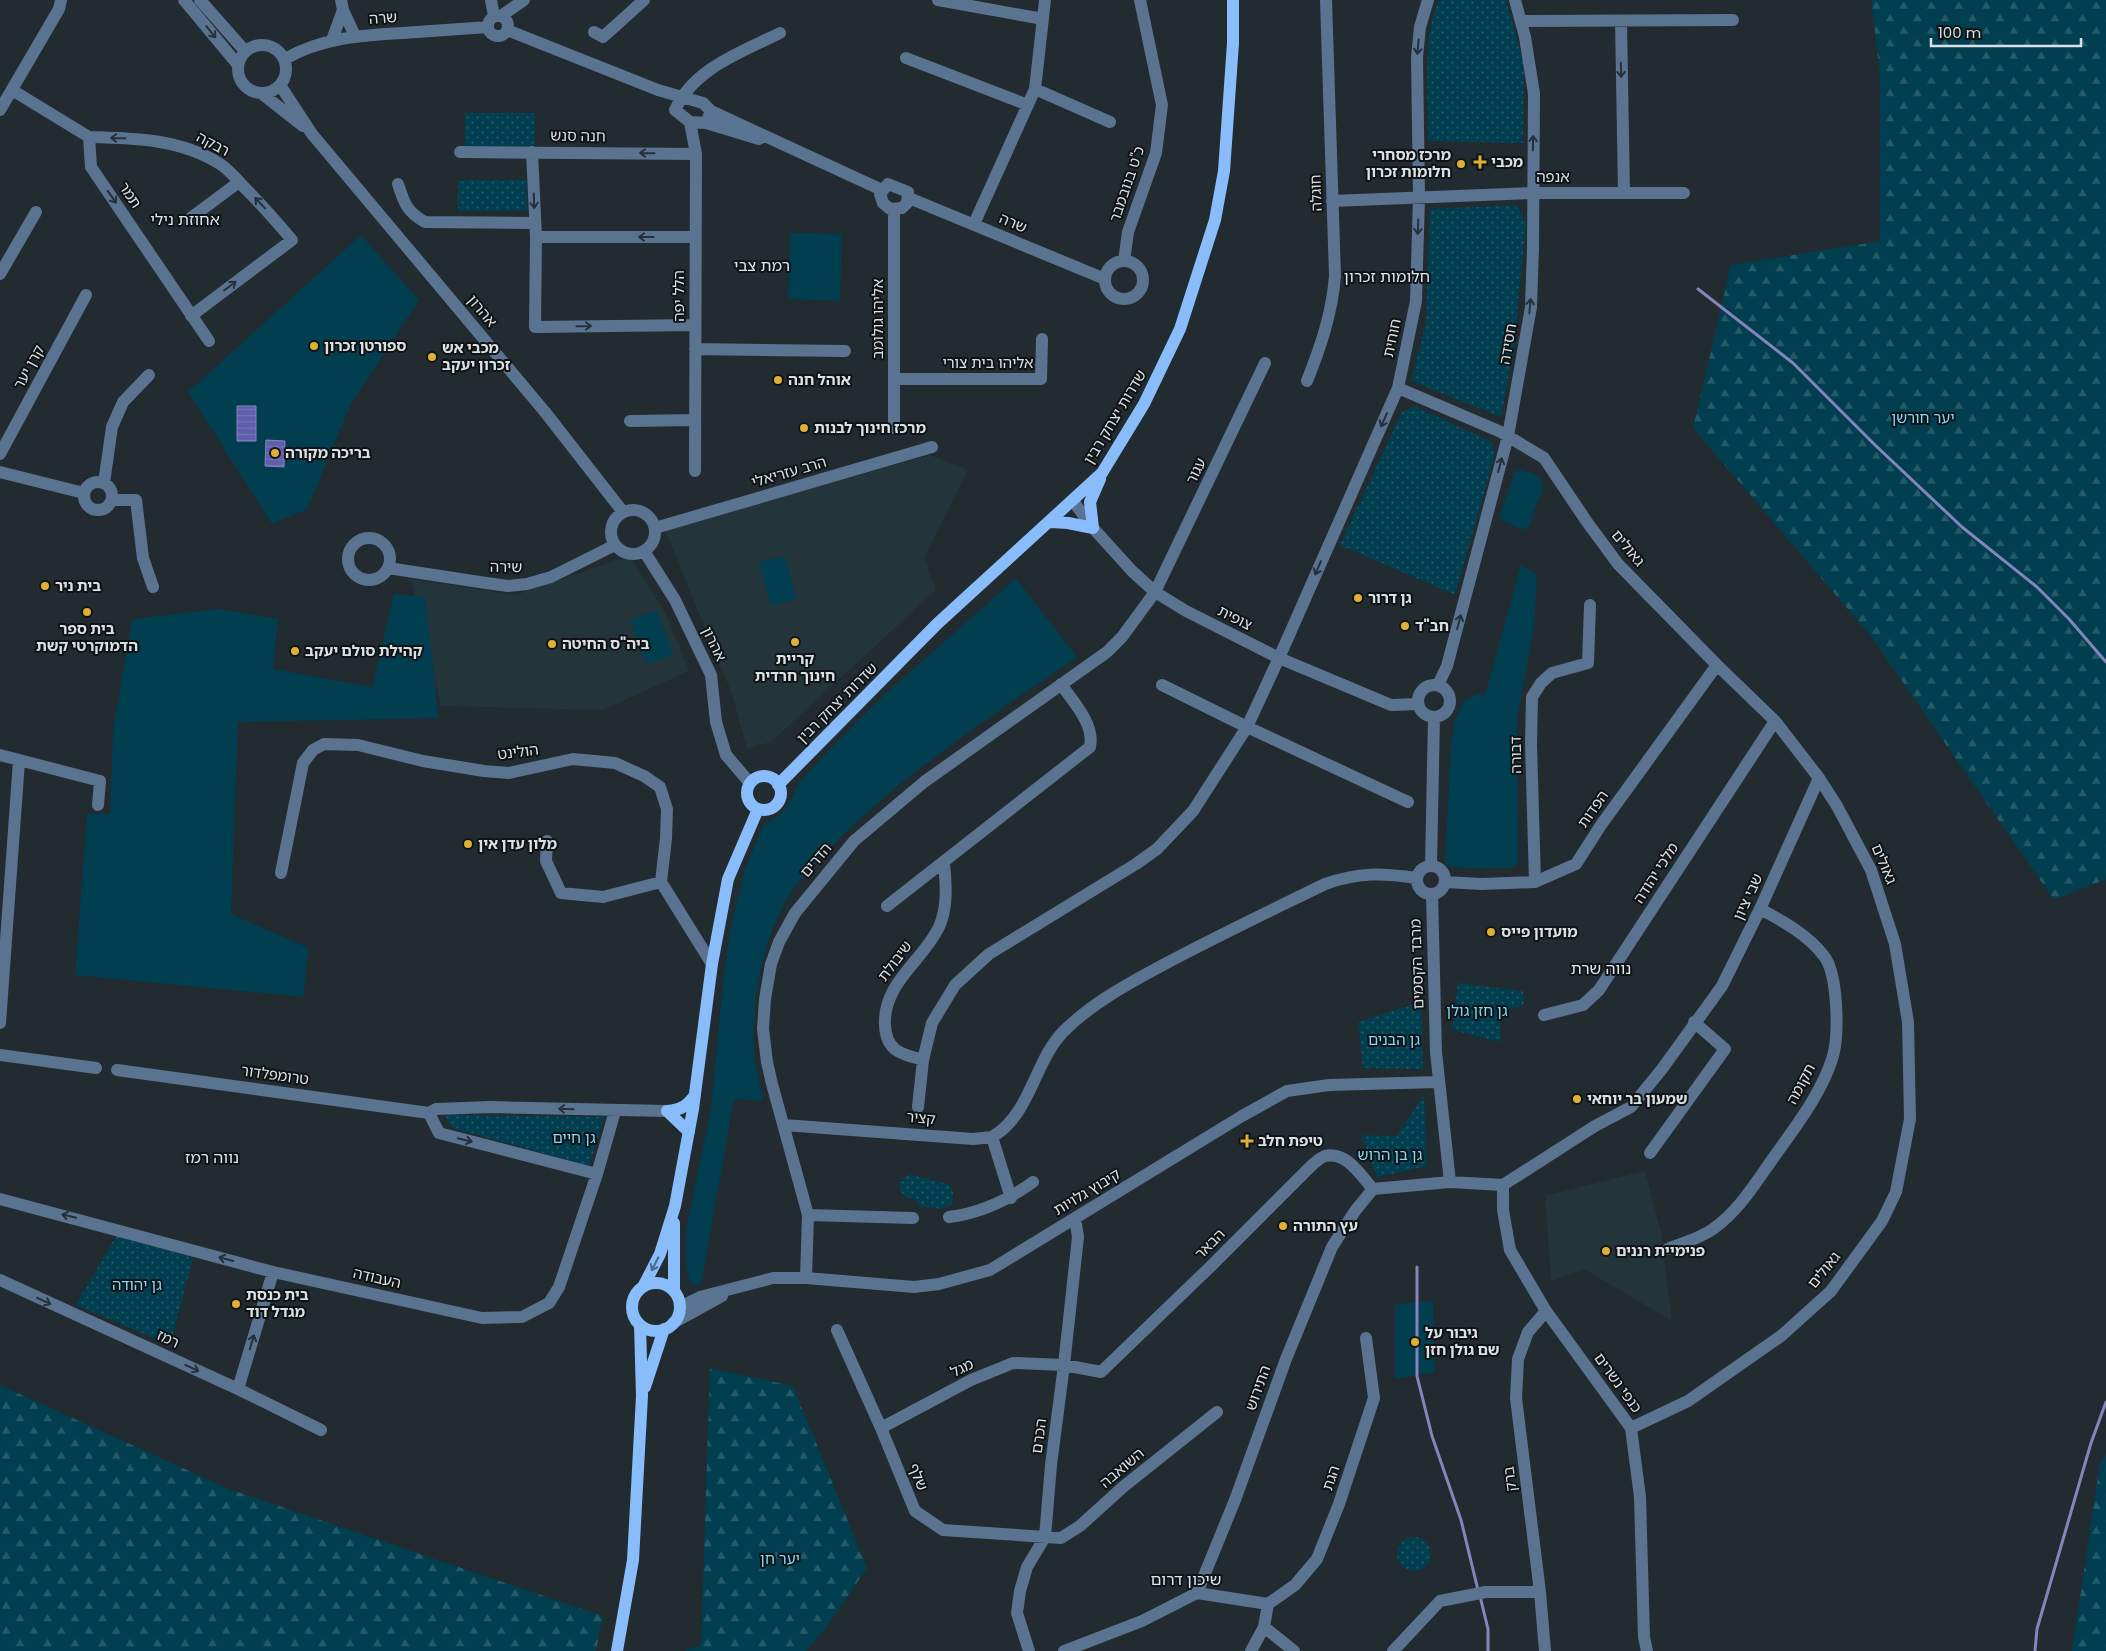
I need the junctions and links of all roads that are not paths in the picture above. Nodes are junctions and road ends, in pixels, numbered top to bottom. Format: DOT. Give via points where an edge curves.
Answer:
graph roads {
  1 [pos="61,0"];
  2 [pos="184,0"];
  3 [pos="200,0"];
  4 [pos="491,0"];
  5 [pos="524,0"];
  6 [pos="938,0"];
  7 [pos="1045,0"];
  8 [pos="1140,0"];
  9 [pos="1233,0"];
  10 [pos="1326,0"];
  11 [pos="1428,0"];
  12 [pos="1515,0"];
  13 [pos="637,2"];
  14 [pos="342,5"];
  15 [pos="1043,18"];
  16 [pos="494,20"];
  17 [pos="1733,20"];
  18 [pos="1522,21"];
  19 [pos="1621,21"];
  20 [pos="508,30"];
  21 [pos="594,32"];
  22 [pos="780,32"];
  23 [pos="355,36"];
  24 [pos="332,40"];
  25 [pos="245,51"];
  26 [pos="906,58"];
  27 [pos="285,59"];
  28 [pos="238,65"];
  29 [pos="698,79"];
  30 [pos="280,85"];
  31 [pos="1035,88"];
  32 [pos="12,90"];
  33 [pos="261,93"];
  34 [pos="681,96"];
  35 [pos="698,101"];
  36 [pos="1028,104"];
  37 [pos="0,110"];
  38 [pos="711,111"];
  39 [pos="690,122"];
  40 [pos="1110,122"];
  41 [pos="706,123"];
  42 [pos="312,134"];
  43 [pos="89,137"];
  44 [pos="787,146"];
  45 [pos="460,152"];
  46 [pos="532,152"];
  47 [pos="696,154"];
  48 [pos="239,182"];
  49 [pos="398,184"];
  50 [pos="882,190"];
  51 [pos="1624,193"];
  52 [pos="1533,194"];
  53 [pos="1684,194"];
  54 [pos="1419,197"];
  55 [pos="909,198"];
  56 [pos="1332,202"];
  57 [pos="894,210"];
  58 [pos="36,212"];
  59 [pos="188,220"];
  60 [pos="535,223"];
  61 [pos="974,224"];
  62 [pos="536,237"];
  63 [pos="695,237"];
  64 [pos="1124,261"];
  65 [pos="0,274"];
  66 [pos="1105,279"];
  67 [pos="86,295"];
  68 [pos="191,316"];
  69 [pos="695,325"];
  70 [pos="1042,339"];
  71 [pos="209,341"];
  72 [pos="695,350"];
  73 [pos="845,351"];
  74 [pos="1265,364"];
  75 [pos="150,376"];
  76 [pos="895,379"];
  77 [pos="1307,381"];
  78 [pos="1398,388"];
  79 [pos="695,420"];
  80 [pos="630,421"];
  81 [pos="894,428"];
  82 [pos="1508,436"];
  83 [pos="932,447"];
  84 [pos="0,454"];
  85 [pos="0,472"];
  86 [pos="695,472"];
  87 [pos="1102,473"];
  88 [pos="104,483"];
  89 [pos="84,493"];
  90 [pos="112,500"];
  91 [pos="1073,501"];
  92 [pos="623,512"];
  93 [pos="1050,522"];
  94 [pos="655,528"];
  95 [pos="1093,528"];
  96 [pos="615,545"];
  97 [pos="644,551"];
  98 [pos="388,568"];
  99 [pos="153,587"];
  100 [pos="1155,592"];
  101 [pos="1590,605"];
  102 [pos="1279,658"];
  103 [pos="1717,665"];
  104 [pos="1061,684"];
  105 [pos="1162,685"];
  106 [pos="1438,685"];
  107 [pos="1418,704"];
  108 [pos="1434,717"];
  109 [pos="1775,721"];
  110 [pos="1247,727"];
  111 [pos="0,756"];
  112 [pos="19,761"];
  113 [pos="1819,778"];
  114 [pos="750,783"];
  115 [pos="778,785"];
  116 [pos="1408,802"];
  117 [pos="98,805"];
  118 [pos="758,809"];
  119 [pos="546,841"];
  120 [pos="944,863"];
  121 [pos="1431,866"];
  122 [pos="281,873"];
  123 [pos="1417,878"];
  124 [pos="661,882"];
  125 [pos="1445,882"];
  126 [pos="1535,882"];
  127 [pos="1432,894"];
  128 [pos="887,906"];
  129 [pos="1760,909"];
  130 [pos="712,964"];
  131 [pos="2,971"];
  132 [pos="1544,1015"];
  133 [pos="1694,1022"];
  134 [pos="0,1023"];
  135 [pos="0,1055"];
  136 [pos="923,1060"];
  137 [pos="96,1068"];
  138 [pos="117,1070"];
  139 [pos="1438,1082"];
  140 [pos="695,1095"];
  141 [pos="918,1107"];
  142 [pos="615,1111"];
  143 [pos="667,1111"];
  144 [pos="429,1113"];
  145 [pos="784,1125"];
  146 [pos="688,1132"];
  147 [pos="992,1137"];
  148 [pos="1650,1153"];
  149 [pos="598,1174"];
  150 [pos="1033,1182"];
  151 [pos="1450,1182"];
  152 [pos="1504,1185"];
  153 [pos="1372,1189"];
  154 [pos="1011,1198"];
  155 [pos="0,1199"];
  156 [pos="675,1206"];
  157 [pos="808,1215"];
  158 [pos="950,1217"];
  159 [pos="913,1218"];
  160 [pos="1075,1218"];
  161 [pos="1668,1249"];
  162 [pos="273,1272"];
  163 [pos="806,1278"];
  164 [pos="0,1280"];
  165 [pos="743,1286"];
  166 [pos="643,1287"];
  167 [pos="674,1291"];
  168 [pos="680,1307"];
  169 [pos="1546,1311"];
  170 [pos="640,1325"];
  171 [pos="669,1326"];
  172 [pos="836,1330"];
  173 [pos="1366,1338"];
  174 [pos="1064,1365"];
  175 [pos="238,1389"];
  176 [pos="642,1396"];
  177 [pos="1217,1412"];
  178 [pos="881,1428"];
  179 [pos="1631,1428"];
  180 [pos="322,1430"];
  181 [pos="1045,1537"];
  182 [pos="1540,1592"];
  183 [pos="1196,1593"];
  184 [pos="1268,1604"];
  185 [pos="1264,1627"];
  186 [pos="617,1651"];
  187 [pos="1029,1651"];
  188 [pos="1064,1651"];
  189 [pos="1251,1651"];
  190 [pos="1294,1651"];
  191 [pos="1393,1651"];
  192 [pos="1545,1651"];
  193 [pos="1647,1651"];
  1 -- 32 [label="street" via="59,9"];
  2 -- 28 [label="street, one-way"];
  3 -- 25 [label="street"];
  4 -- 16 [label="street"];
  5 -- 16 [label="street"];
  6 -- 15 [label="street"];
  7 -- 15 [label="street"];
  8 -- 64 [label="street, כ\"ט בנובמבר" via="1162,105 1156,153 1128,232"];
  9 -- 87 [label="main road, שדרות יצחק רבין" via="1224,171 1215,220 1180,329 1144,404"];
  10 -- 56 [label="street, חוגלה"];
  11 -- 54 [label="street, חוחית, one-way" via="1420,27 1417,57"];
  12 -- 18 [label="street, חסידה"];
  13 -- 21 [label="street" via="603,37"];
  14 -- 23 [label="street"];
  14 -- 24 [label="street"];
  15 -- 31 [label="street"];
  16 -- 20 [label="street" via="506,20"];
  16 -- 20 [label="street" via="490,33 503,35"];
  16 -- 23 [label="street, שרה"];
  17 -- 19 [label="street"];
  18 -- 19 [label="street"];
  52 -- 18 [label="street, חסידה, one-way" via="1534,94"];
  19 -- 51 [label="street, one-way"];
  20 -- 34 [label="street" via="658,90"];
  22 -- 29 [label="street"];
  23 -- 24 [label="street, שרה"];
  24 -- 27 [label="street, שרה" via="298,51"];
  25 -- 27 [label="street" via="251,46 266,44 279,51"];
  25 -- 28 [label="street"];
  26 -- 36 [label="street"];
  27 -- 30 [label="street" via="286,72"];
  28 -- 33 [label="street" via="240,80 252,91"];
  29 -- 34 [label="street"];
  29 -- 35 [label="street"];
  30 -- 33 [label="street" via="275,90"];
  30 -- 42 [label="street, אהרון"];
  31 -- 36 [label="street"];
  31 -- 40 [label="street"];
  32 -- 37 [label="street"];
  32 -- 43 [label="street"];
  33 -- 42 [label="street, אהרון"];
  34 -- 35 [label="street"];
  34 -- 39 [label="street" via="675,110"];
  35 -- 38 [label="street" via="708,105"];
  36 -- 61 [label="street"];
  38 -- 41 [label="street"];
  38 -- 44 [label="street"];
  39 -- 41 [label="street"];
  39 -- 47 [label="street, הלל יפה"];
  41 -- 44 [label="street"];
  42 -- 92 [label="street, אהרון" via="539,404"];
  48 -- 43 [label="street, רבקה, one-way" via="222,165 185,147 128,138"];
  43 -- 68 [label="street, תמר, one-way" via="91,167"];
  44 -- 50 [label="street"];
  45 -- 46 [label="street, חנה סנש"];
  47 -- 46 [label="street, חנה סנש, one-way"];
  46 -- 60 [label="street, one-way"];
  47 -- 63 [label="street, הלל יפה"];
  48 -- 59 [label="street"];
  68 -- 48 [label="street, רבקה, one-way" via="292,240"];
  49 -- 60 [label="street" via="412,215 425,222"];
  50 -- 55 [label="street" via="888,184 908,192"];
  50 -- 57 [label="street" via="882,204"];
  51 -- 52 [label="street, אנפה"];
  51 -- 53 [label="street, אנפה"];
  52 -- 54 [label="street, אנפה"];
  82 -- 52 [label="street, חסידה, one-way" via="1531,308"];
  54 -- 56 [label="street, אנפה"];
  54 -- 78 [label="street, חוחית, one-way" via="1416,302"];
  55 -- 57 [label="street" via="905,206"];
  55 -- 61 [label="street, שרה"];
  56 -- 77 [label="street, חוגלה" via="1333,303"];
  57 -- 76 [label="street, אליהו גולומב"];
  58 -- 65 [label="street"];
  60 -- 62 [label="street"];
  61 -- 66 [label="street, שרה"];
  63 -- 62 [label="street, one-way"];
  62 -- 69 [label="street, one-way" via="535,327"];
  63 -- 69 [label="street, הלל יפה"];
  64 -- 66 [label="street" via="1109,268"];
  64 -- 66 [label="street" via="1136,265 1143,275 1138,293 1126,298 1114,295"];
  67 -- 84 [label="street, קרן יער"];
  68 -- 71 [label="street, תמר"];
  69 -- 72 [label="street, הלל יפה"];
  70 -- 76 [label="street, אליהו בית צורי" via="1041,379"];
  72 -- 73 [label="street"];
  72 -- 79 [label="street, הלל יפה"];
  74 -- 100 [label="street, עגור"];
  75 -- 88 [label="street" via="123,402 112,427"];
  76 -- 81 [label="street, אליהו גולומב"];
  78 -- 82 [label="street, גאולים"];
  78 -- 102 [label="street, חוחית, one-way"];
  79 -- 80 [label="street"];
  79 -- 86 [label="street, הלל יפה"];
  82 -- 103 [label="street, גאולים" via="1544,458 1618,564"];
  106 -- 82 [label="street, חסידה, one-way" via="1448,666"];
  83 -- 94 [label="street, הרב עזריאלי"];
  85 -- 89 [label="street"];
  87 -- 91 [label="main road, שדרות יצחק רבין"];
  87 -- 95 [label="main road" via="1090,502"];
  88 -- 89 [label="street" via="92,483"];
  88 -- 90 [label="street" via="110,488"];
  89 -- 90 [label="street" via="88,506 97,510 106,508"];
  90 -- 99 [label="street" via="136,500 143,558"];
  91 -- 93 [label="main road, שדרות יצחק רבין"];
  91 -- 95 [label="street, צופית"];
  92 -- 94 [label="street" via="643,512"];
  92 -- 96 [label="street" via="616,517 611,531"];
  93 -- 95 [label="main road"];
  93 -- 115 [label="main road, שדרות יצחק רבין" via="938,624"];
  94 -- 97 [label="street" via="653,541"];
  95 -- 100 [label="street, צופית"];
  96 -- 97 [label="street" via="626,553"];
  96 -- 98 [label="street, שירה" via="551,577 508,586"];
  97 -- 114 [label="street, אהרון" via="675,600 711,675 716,722 726,755"];
  100 -- 102 [label="street, צופית"];
  100 -- 104 [label="street, הדרים" via="1107,652"];
  101 -- 126 [label="street, דבורה" via="1588,663 1552,673 1532,697"];
  102 -- 107 [label="street, צופית" via="1391,705"];
  102 -- 110 [label="street, חוחית"];
  103 -- 109 [label="street, גאולים"];
  103 -- 126 [label="street, הפדות" via="1576,864"];
  104 -- 120 [label="street" via="1088,724 1092,737 1090,747"];
  104 -- 145 [label="street, הדרים" via="924,782 867,830 832,866 795,913 771,964 763,1029 766,1062"];
  105 -- 110 [label="street"];
  106 -- 107 [label="street" via="1424,688"];
  106 -- 108 [label="street" via="1447,690 1451,700 1444,714"];
  107 -- 108 [label="street" via="1422,712"];
  108 -- 121 [label="street"];
  109 -- 113 [label="street, גאולים"];
  109 -- 132 [label="street, מלכי יהודה" via="1599,990 1583,1005"];
  110 -- 116 [label="street"];
  110 -- 136 [label="street, חוחית" via="1193,811 1157,849 989,954 955,985 932,1023"];
  111 -- 112 [label="street"];
  112 -- 117 [label="street" via="100,781"];
  112 -- 131 [label="street"];
  113 -- 129 [label="street, שבי ציון"];
  113 -- 179 [label="street, גאולים" via="1871,870 1895,944 1908,1022 1910,1119 1896,1192 1882,1221 1831,1291 1781,1336 1688,1401"];
  114 -- 115 [label="main road" via="765,776"];
  114 -- 118 [label="main road" via="748,798"];
  115 -- 118 [label="main road" via="778,802 769,809"];
  118 -- 130 [label="main road" via="728,879"];
  119 -- 124 [label="street" via="546,861 561,893 603,897"];
  120 -- 128 [label="street"];
  120 -- 136 [label="street, שיבולת" via="945,907 940,926 898,982 884,1011 891,1046 902,1054"];
  121 -- 123 [label="street" via="1421,871"];
  121 -- 125 [label="street" via="1440,869"];
  122 -- 124 [label="street, הולינט" via="303,763 313,750 324,744 358,745 422,761 510,773 573,759 615,763 660,787 666,809"];
  123 -- 127 [label="street" via="1422,891"];
  123 -- 147 [label="street" via="1385,873 1364,874 1325,884 1187,952 1110,995 1081,1014 1064,1031 1048,1052 1012,1122"];
  124 -- 130 [label="street"];
  125 -- 126 [label="street, הפדות"];
  125 -- 127 [label="street" via="1439,892"];
  127 -- 139 [label="street, מרבד הקסמים"];
  129 -- 133 [label="street, שבי ציון" via="1722,986"];
  129 -- 161 [label="street, תקומה" via="1804,935 1825,957 1835,981 1833,1055 1820,1087 1743,1200 1713,1230"];
  130 -- 140 [label="main road"];
  131 -- 134 [label="street"];
  133 -- 148 [label="street" via="1725,1049"];
  133 -- 152 [label="street, שבי ציון" via="1631,1107 1595,1126"];
  135 -- 137 [label="street"];
  136 -- 141 [label="street, חוחית"];
  138 -- 144 [label="street, טרומפלדור"];
  139 -- 151 [label="street, מרבד הקסמים"];
  139 -- 160 [label="street, קיבוץ גלויות" via="1329,1084 1287,1091"];
  140 -- 143 [label="main road" via="687,1106"];
  140 -- 146 [label="main road"];
  142 -- 143 [label="street, טרומפלדור"];
  142 -- 144 [label="street, טרומפלדור, one-way" via="490,1106 436,1109"];
  142 -- 149 [label="street, העבודה"];
  143 -- 146 [label="main road"];
  144 -- 149 [label="street, one-way" via="439,1133"];
  145 -- 147 [label="street, קציר" via="974,1139"];
  145 -- 157 [label="street, הדרים"];
  146 -- 156 [label="main road"];
  147 -- 154 [label="street"];
  149 -- 162 [label="street, העבודה" via="559,1287 549,1302 522,1317 482,1318"];
  150 -- 154 [label="street"];
  151 -- 152 [label="street"];
  151 -- 153 [label="street"];
  152 -- 169 [label="street, כנפי נשרים" via="1510,1250"];
  153 -- 174 [label="street, הבאר" via="1348,1161 1337,1156 1324,1156 1101,1372"];
  153 -- 183 [label="street, התירוש" via="1332,1246"];
  154 -- 158 [label="street"];
  162 -- 155 [label="street, העבודה, one-way"];
  156 -- 166 [label="main road, one-way" via="660,1254"];
  156 -- 167 [label="main road"];
  157 -- 159 [label="street"];
  157 -- 163 [label="street, הדרים"];
  160 -- 163 [label="street, קיבוץ גלויות" via="990,1270 939,1284 914,1287"];
  160 -- 174 [label="street, הכרם" via="1078,1237"];
  175 -- 162 [label="street, one-way"];
  163 -- 165 [label="street, קיבוץ גלויות" via="773,1278"];
  164 -- 175 [label="street, רמז, one-way"];
  165 -- 168 [label="street, קיבוץ גלויות" via="700,1296"];
  165 -- 171 [label="street, קיבוץ גלויות"];
  166 -- 167 [label="main road" via="659,1284"];
  166 -- 170 [label="main road" via="634,1296 632,1308"];
  167 -- 168 [label="main road"];
  168 -- 171 [label="main road" via="678,1316"];
  169 -- 179 [label="street, כנפי נשרים"];
  169 -- 182 [label="street, ברק" via="1528,1332 1518,1359 1516,1398"];
  170 -- 171 [label="main road" via="652,1331"];
  170 -- 176 [label="main road"];
  171 -- 176 [label="main road"];
  172 -- 178 [label="street, שלף"];
  173 -- 184 [label="street, הגת" via="1374,1398 1339,1504 1316,1560 1295,1585"];
  174 -- 178 [label="street, מגל" via="1013,1363 971,1380"];
  174 -- 181 [label="street, הכרם"];
  175 -- 180 [label="street, רמז"];
  176 -- 186 [label="main road" via="633,1560"];
  177 -- 181 [label="street, השואבה" via="1080,1526 1061,1538"];
  178 -- 181 [label="street, שלף" via="915,1511 928,1521 943,1530"];
  179 -- 193 [label="street, כנפי נשרים" via="1640,1498"];
  181 -- 187 [label="street, הכרם" via="1027,1567 1020,1591 1017,1613"];
  182 -- 191 [label="street" via="1486,1592 1440,1601"];
  182 -- 192 [label="street, ברק"];
  183 -- 184 [label="street"];
  183 -- 188 [label="street" via="1142,1621"];
  184 -- 185 [label="street"];
  185 -- 189 [label="street"];
  185 -- 190 [label="street"];
}
